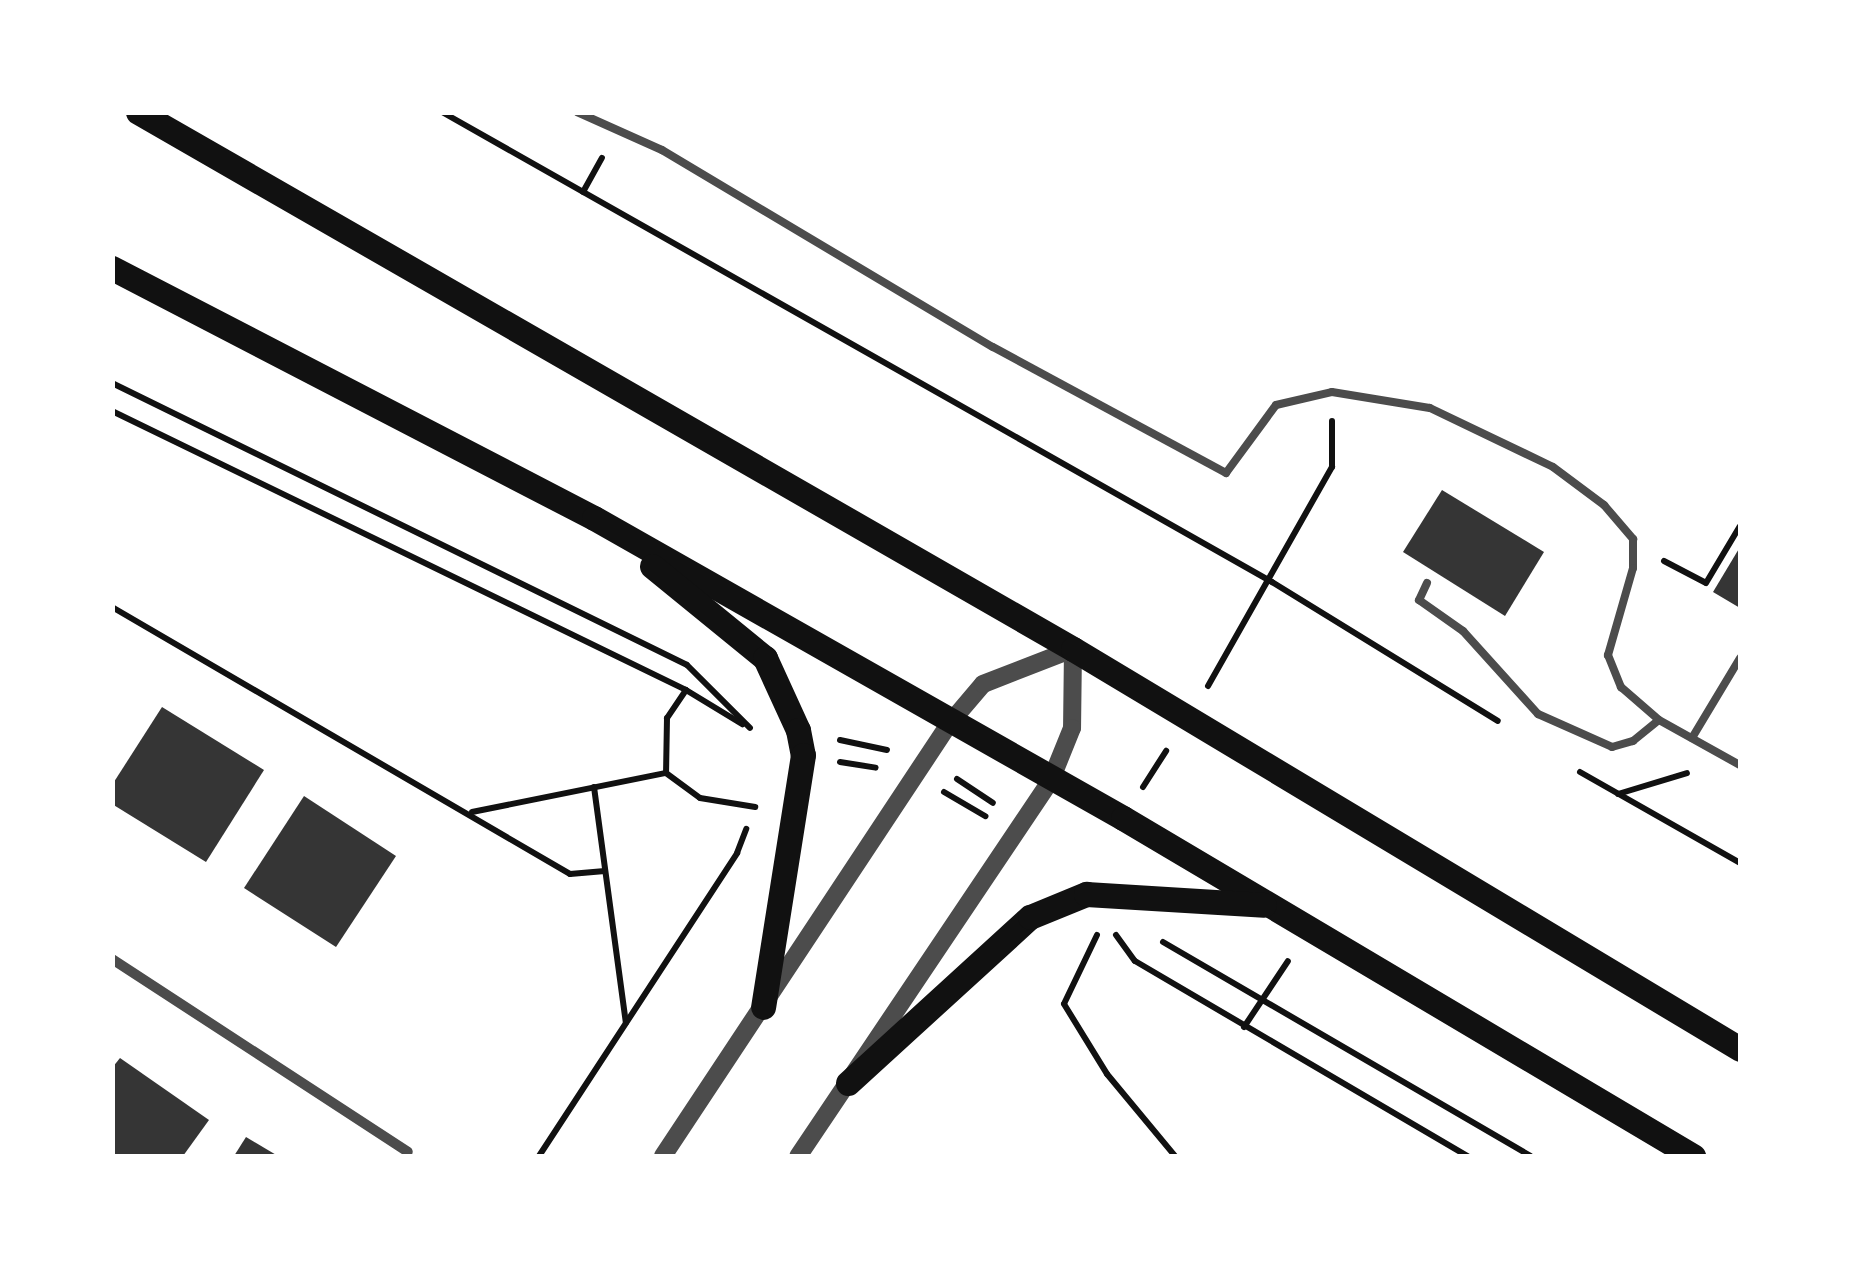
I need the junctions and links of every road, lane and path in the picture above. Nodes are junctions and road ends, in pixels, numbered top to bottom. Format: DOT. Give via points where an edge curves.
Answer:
graph roads {
  1 [pos="138,112"];
  2 [pos="442,112"];
  3 [pos="577,112"];
  4 [pos="112,268"];
  5 [pos="112,383"];
  6 [pos="1332,392"];
  7 [pos="112,410"];
  8 [pos="594,518"];
  9 [pos="1740,526"];
  10 [pos="1659,558"];
  11 [pos="1272,582"];
  12 [pos="1427,583"];
  13 [pos="112,606"];
  14 [pos="1073,649"];
  15 [pos="1740,658"];
  16 [pos="686,690"];
  17 [pos="1187,720"];
  18 [pos="1659,720"];
  19 [pos="949,724"];
  20 [pos="1502,724"];
  21 [pos="1692,738"];
  22 [pos="803,755"];
  23 [pos="1736,762"];
  24 [pos="1567,764"];
  25 [pos="666,772"];
  26 [pos="915,775"];
  27 [pos="1051,780"];
  28 [pos="594,787"];
  29 [pos="756,789"];
  30 [pos="1616,794"];
  31 [pos="755,806"];
  32 [pos="471,812"];
  33 [pos="1123,818"];
  34 [pos="1014,834"];
  35 [pos="1740,863"];
  36 [pos="605,871"];
  37 [pos="1266,906"];
  38 [pos="1308,930"];
  39 [pos="1147,933"];
  40 [pos="112,959"];
  41 [pos="1264,1001"];
  42 [pos="762,1006"];
  43 [pos="626,1023"];
  44 [pos="1244,1027"];
  45 [pos="1740,1048"];
  46 [pos="848,1083"];
  47 [pos="408,1152"];
  48 [pos="539,1156"];
  49 [pos="663,1156"];
  50 [pos="798,1156"];
  51 [pos="1175,1156"];
  52 [pos="1468,1156"];
  53 [pos="1530,1156"];
  54 [pos="1693,1156"];
  1 -- 14 [label="main road"];
  2 -- 11 [label="path"];
  3 -- 6 [label="lane" via="662,150 993,347 1226,472 1276,405"];
  4 -- 8 [label="main road"];
  5 -- 16 [label="path" via="687,665 756,734"];
  6 -- 11 [label="path" via="1332,467"];
  6 -- 18 [label="lane" via="1430,408 1553,467 1604,505 1633,539 1633,568 1608,655 1621,687"];
  7 -- 16 [label="path"];
  8 -- 19 [label="main road"];
  8 -- 22 [label="main road" via="765,658"];
  9 -- 10 [label="path" via="1706,583"];
  11 -- 17 [label="path"];
  11 -- 20 [label="path"];
  12 -- 18 [label="lane" via="1418,600 1463,631 1538,714 1612,747 1633,742"];
  13 -- 32 [label="path"];
  14 -- 17 [label="main road"];
  14 -- 19 [label="street" via="983,684"];
  14 -- 27 [label="street" via="1072,728"];
  15 -- 21 [label="lane"];
  16 -- 25 [label="path" via="667,718"];
  17 -- 33 [label="path"];
  17 -- 45 [label="main road"];
  18 -- 21 [label="lane"];
  19 -- 26 [label="street"];
  19 -- 27 [label="main road"];
  21 -- 23 [label="lane"];
  22 -- 26 [label="path"];
  22 -- 42 [label="main road"];
  23 -- 30 [label="path"];
  24 -- 30 [label="path"];
  25 -- 28 [label="path"];
  25 -- 31 [label="path" via="700,798"];
  26 -- 34 [label="path"];
  26 -- 42 [label="street"];
  27 -- 33 [label="main road"];
  27 -- 34 [label="street"];
  28 -- 32 [label="path"];
  28 -- 36 [label="path"];
  29 -- 31 [label="path"];
  30 -- 35 [label="path"];
  31 -- 43 [label="path" via="737,853"];
  32 -- 36 [label="path" via="570,874"];
  33 -- 37 [label="main road"];
  34 -- 46 [label="street"];
  36 -- 43 [label="path"];
  37 -- 38 [label="main road"];
  37 -- 46 [label="main road" via="1086,894 1030,917"];
  38 -- 41 [label="path"];
  38 -- 54 [label="main road"];
  39 -- 41 [label="path"];
  40 -- 47 [label="street"];
  41 -- 44 [label="path"];
  41 -- 53 [label="path"];
  42 -- 49 [label="street"];
  43 -- 48 [label="path"];
  44 -- 51 [label="path" via="1135,961 1104,920 1064,1004 1106,1074"];
  44 -- 52 [label="path"];
  46 -- 50 [label="street"];
}
